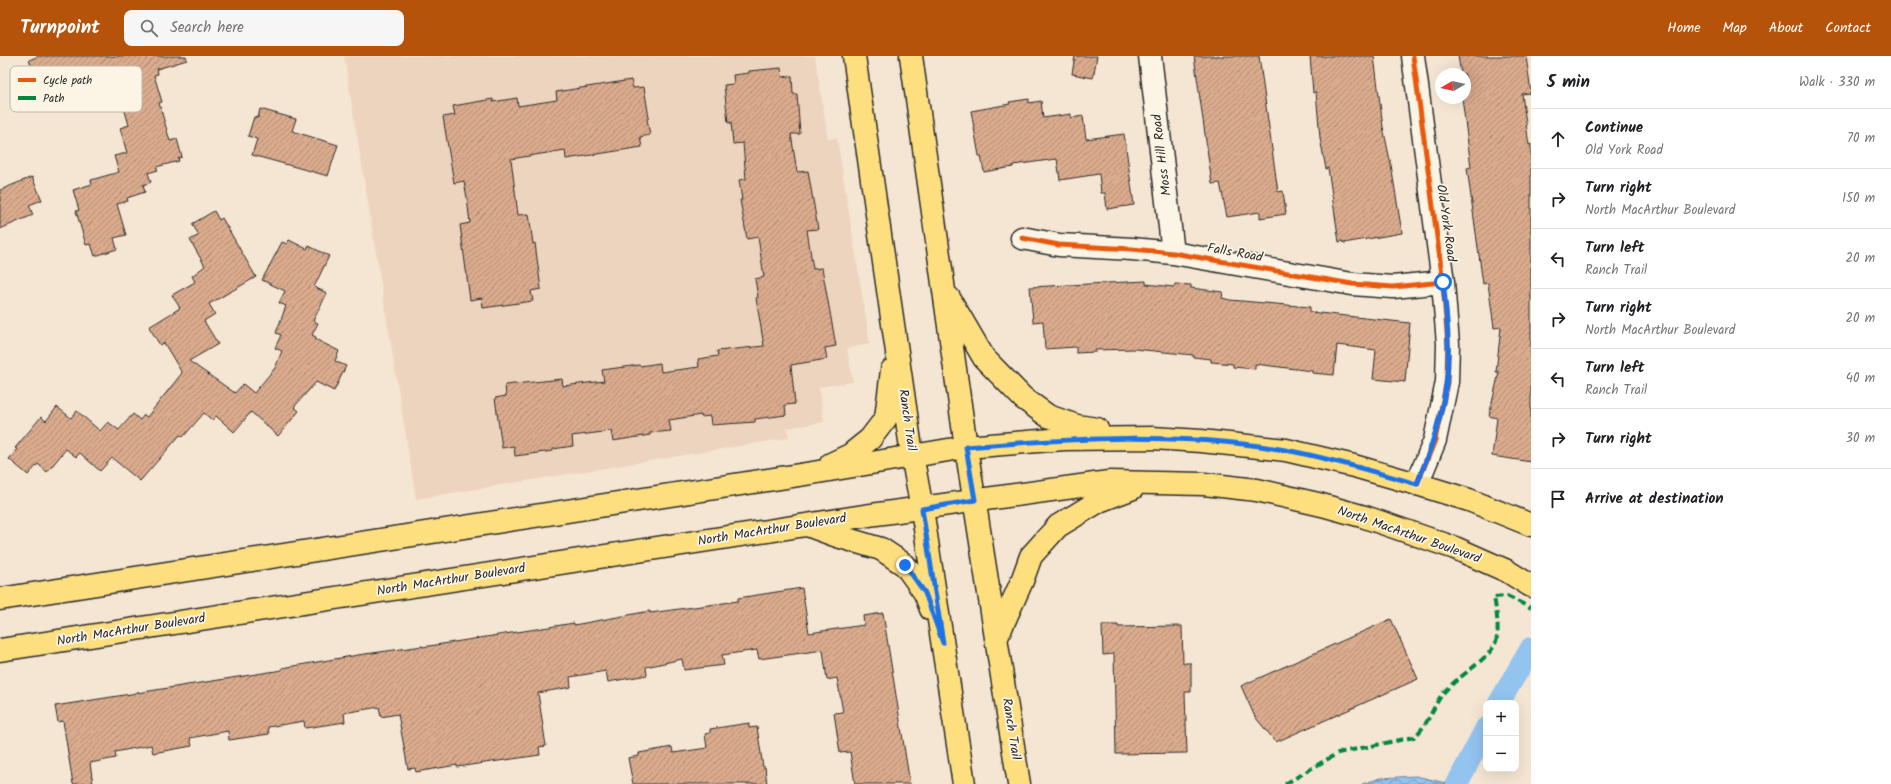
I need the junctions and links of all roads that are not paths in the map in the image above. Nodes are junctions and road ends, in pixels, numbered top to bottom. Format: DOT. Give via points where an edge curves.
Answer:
graph roads {
  1 [pos="854,56"];
  2 [pos="911,56"];
  3 [pos="1150,56"];
  4 [pos="1413,56"];
  5 [pos="1022,238"];
  6 [pos="1173,253"];
  7 [pos="1443,282"];
  8 [pos="944,288"];
  9 [pos="895,341"];
  10 [pos="1152,438"];
  11 [pos="966,447"];
  12 [pos="912,455"];
  13 [pos="812,473"];
  14 [pos="1148,483"];
  15 [pos="1417,484"];
  16 [pos="975,500"];
  17 [pos="922,509"];
  18 [pos="806,525"];
  19 [pos="1530,525"];
  20 [pos="1531,586"];
  21 [pos="0,598"];
  22 [pos="997,637"];
  23 [pos="943,643"];
  24 [pos="0,650"];
  25 [pos="964,784"];
  26 [pos="1019,784"];
  1 -- 9 [label="main road, Ranch Trail"];
  2 -- 8 [label="main road, Ranch Trail"];
  3 -- 6 [label="street, Moss Hill Road"];
  4 -- 7 [label="street, Old York Road"];
  5 -- 6 [label="street, Falls Road" via="1059,245 1132,248"];
  6 -- 7 [label="street, Falls Road" via="1352,284 1393,288"];
  7 -- 15 [label="street, Old York Road" via="1448,344 1447,382 1435,440"];
  8 -- 10 [label="main road" via="984,358 1023,398 1048,416 1077,426"];
  8 -- 11 [label="main road, Ranch Trail"];
  9 -- 12 [label="main road, Ranch Trail"];
  9 -- 13 [label="main road" via="886,418 870,439 850,455"];
  10 -- 11 [label="main road" via="1064,439"];
  10 -- 15 [label="main road" via="1201,440 1286,450"];
  11 -- 12 [label="main road"];
  11 -- 16 [label="main road, Ranch Trail"];
  12 -- 13 [label="main road"];
  12 -- 17 [label="main road, Ranch Trail"];
  13 -- 21 [label="main road"];
  14 -- 16 [label="main road, North MacArthur Boulevard" via="1109,482"];
  14 -- 20 [label="main road, North MacArthur Boulevard" via="1204,484 1257,490 1322,505 1366,517 1455,548 1507,571"];
  14 -- 22 [label="main road" via="1099,501 1058,526 1031,556"];
  15 -- 19 [label="main road" via="1469,500"];
  16 -- 17 [label="main road, North MacArthur Boulevard"];
  16 -- 22 [label="main road, Ranch Trail"];
  17 -- 18 [label="main road, North MacArthur Boulevard"];
  17 -- 23 [label="main road, Ranch Trail"];
  18 -- 23 [label="main road" via="881,548 905,565 925,593"];
  18 -- 24 [label="main road, North MacArthur Boulevard"];
  22 -- 26 [label="main road, Ranch Trail"];
  23 -- 25 [label="main road, Ranch Trail"];
}
